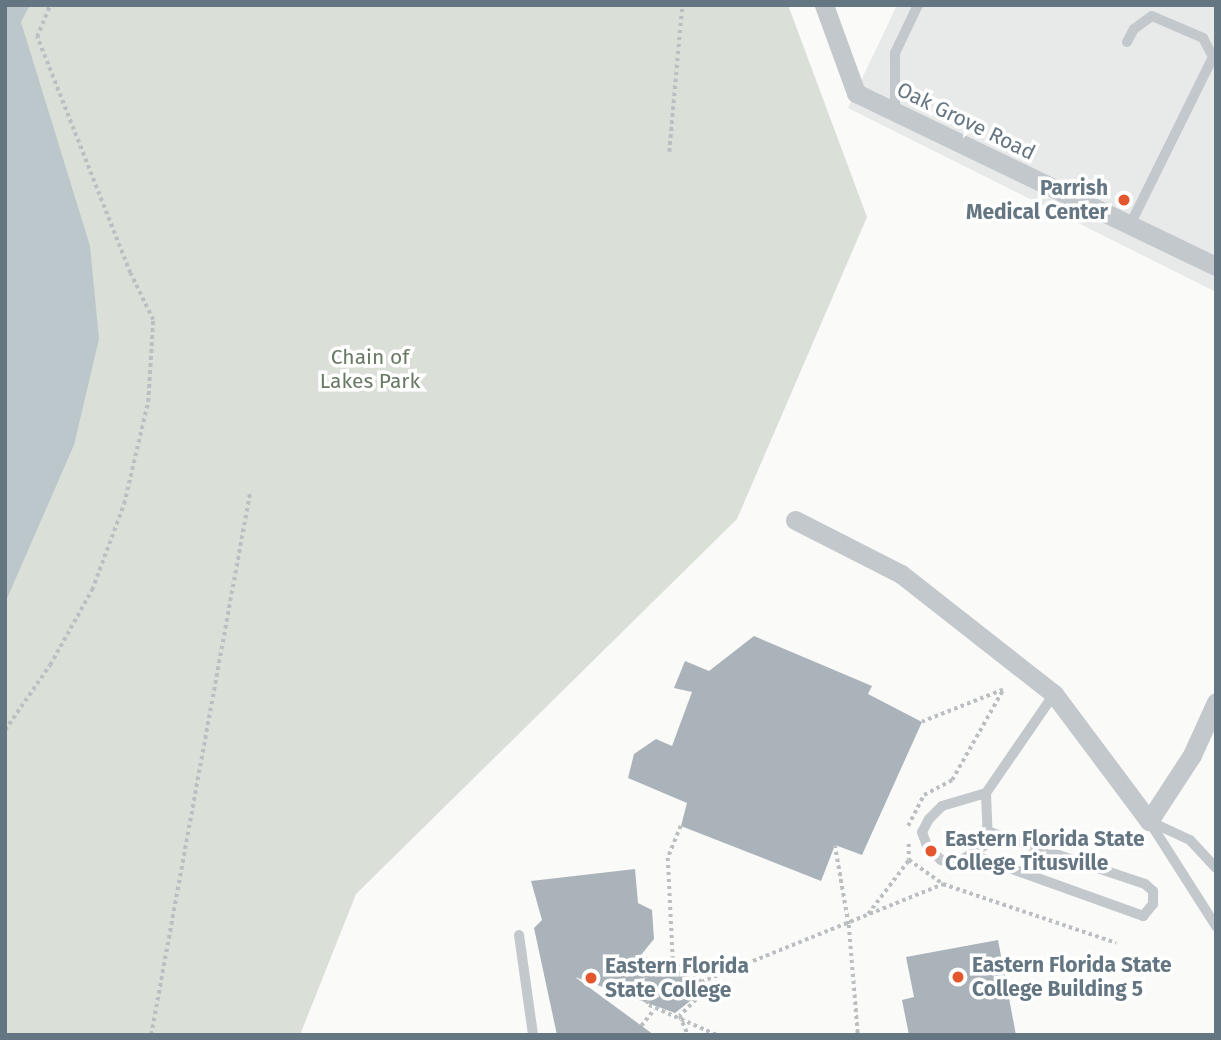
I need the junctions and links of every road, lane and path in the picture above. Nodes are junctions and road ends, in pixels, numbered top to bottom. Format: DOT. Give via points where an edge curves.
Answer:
graph roads {
  1 [pos="50,5"];
  2 [pos="682,5"];
  3 [pos="824,5"];
  4 [pos="918,5"];
  5 [pos="1127,42"];
  6 [pos="895,112"];
  7 [pos="669,152"];
  8 [pos="1130,225"];
  9 [pos="1216,267"];
  10 [pos="250,492"];
  11 [pos="795,520"];
  12 [pos="1054,694"];
  13 [pos="1216,702"];
  14 [pos="5,730"];
  15 [pos="986,793"];
  16 [pos="1149,821"];
  17 [pos="681,826"];
  18 [pos="987,831"];
  19 [pos="835,845"];
  20 [pos="973,855"];
  21 [pos="909,860"];
  22 [pos="1216,868"];
  23 [pos="943,884"];
  24 [pos="867,915"];
  25 [pos="849,923"];
  26 [pos="1216,926"];
  27 [pos="519,935"];
  28 [pos="673,962"];
  29 [pos="632,967"];
  30 [pos="646,976"];
  31 [pos="701,982"];
  32 [pos="644,994"];
  33 [pos="626,997"];
  34 [pos="654,1010"];
  35 [pos="680,1016"];
  36 [pos="641,1026"];
  37 [pos="151,1035"];
  38 [pos="533,1035"];
  39 [pos="688,1035"];
  40 [pos="716,1035"];
  41 [pos="858,1035"];
  1 -- 14 [label="path" via="37,37 153,320 148,402 124,504 92,590 50,666"];
  2 -- 7 [label="path"];
  3 -- 6 [label="street, Oak Grove Road" via="856,93"];
  4 -- 6 [label="lane" via="895,52"];
  5 -- 8 [label="lane" via="1134,29 1152,16 1203,38 1213,57"];
  6 -- 8 [label="street, Oak Grove Road"];
  8 -- 9 [label="street, Oak Grove Road"];
  10 -- 37 [label="path"];
  11 -- 12 [label="street" via="901,574"];
  12 -- 15 [label="lane"];
  12 -- 16 [label="street"];
  13 -- 16 [label="street" via="1192,755"];
  15 -- 18 [label="lane"];
  15 -- 20 [label="lane" via="942,806 922,832 927,846 941,860 955,864"];
  16 -- 22 [label="lane" via="1190,840"];
  16 -- 26 [label="lane"];
  17 -- 28 [label="path" via="668,858"];
  18 -- 20 [label="lane" via="988,843"];
  18 -- 20 [label="lane" via="1145,884 1153,891 1153,904 1143,916"];
  19 -- 25 [label="path"];
  21 -- 24 [label="path"];
  23 -- 24 [label="path"];
  24 -- 25 [label="path"];
  25 -- 31 [label="path"];
  25 -- 41 [label="path"];
  27 -- 38 [label="lane"];
  28 -- 30 [label="path" via="658,965"];
  28 -- 31 [label="path"];
  29 -- 30 [label="path"];
  30 -- 32 [label="path"];
  31 -- 35 [label="path" via="696,1000"];
  32 -- 33 [label="path"];
  32 -- 34 [label="path"];
  34 -- 35 [label="path"];
  34 -- 36 [label="path"];
  35 -- 39 [label="path"];
  35 -- 40 [label="path"];
}
